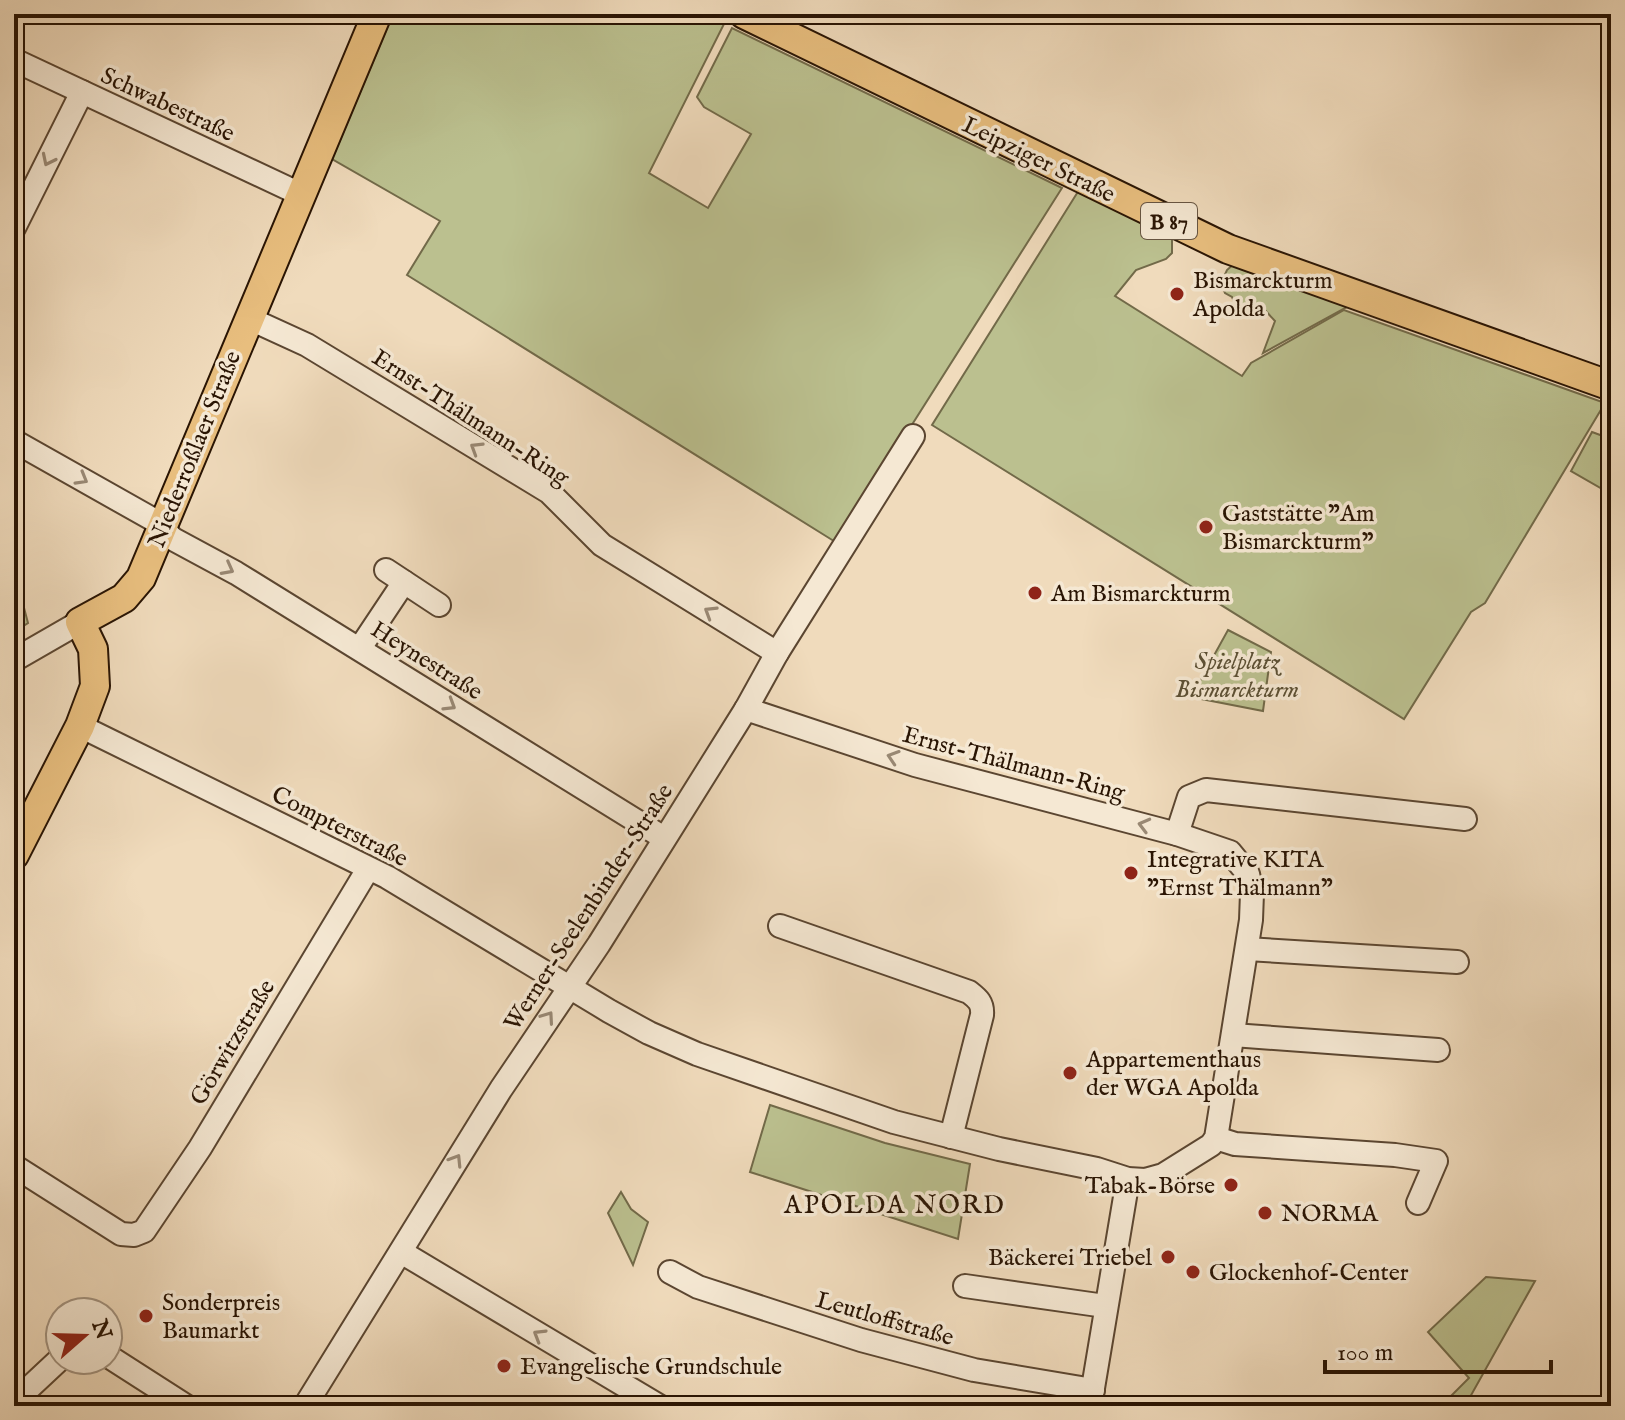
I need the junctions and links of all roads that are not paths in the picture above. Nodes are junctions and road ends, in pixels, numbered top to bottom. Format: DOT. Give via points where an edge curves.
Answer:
graph roads {
  1 [pos="377,14"];
  2 [pos="744,14"];
  3 [pos="14,60"];
  4 [pos="82,92"];
  5 [pos="300,194"];
  6 [pos="14,228"];
  7 [pos="248,318"];
  8 [pos="1611,386"];
  9 [pos="913,436"];
  10 [pos="14,441"];
  11 [pos="162,528"];
  12 [pos="439,605"];
  13 [pos="80,622"];
  14 [pos="360,648"];
  15 [pos="777,653"];
  16 [pos="14,660"];
  17 [pos="746,709"];
  18 [pos="80,726"];
  19 [pos="1465,819"];
  20 [pos="1177,834"];
  21 [pos="664,838"];
  22 [pos="14,855"];
  23 [pos="368,869"];
  24 [pos="780,926"];
  25 [pos="1247,949"];
  26 [pos="1457,962"];
  27 [pos="569,988"];
  28 [pos="1233,1035"];
  29 [pos="1438,1050"];
  30 [pos="951,1137"];
  31 [pos="1216,1138"];
  32 [pos="14,1166"];
  33 [pos="1128,1179"];
  34 [pos="1418,1203"];
  35 [pos="401,1252"];
  36 [pos="670,1272"];
  37 [pos="965,1286"];
  38 [pos="1105,1306"];
  39 [pos="124,1366"];
  40 [pos="44,1375"];
  41 [pos="1091,1398"];
  42 [pos="14,1402"];
  43 [pos="186,1406"];
  44 [pos="305,1406"];
  45 [pos="659,1406"];
  1 -- 5 [label="main road, Niederroßlaer Straße"];
  2 -- 8 [label="main road, Leipziger Straße / B 87" via="1228,249"];
  3 -- 4 [label="street, Schwabestraße"];
  4 -- 5 [label="street, Schwabestraße"];
  4 -- 6 [label="street, one-way"];
  5 -- 7 [label="main road, Niederroßlaer Straße"];
  7 -- 11 [label="main road, Niederroßlaer Straße"];
  15 -- 7 [label="street, Ernst-Thälmann-Ring, one-way" via="602,545 549,492 318,351"];
  9 -- 15 [label="street, Werner-Seelenbinder-Straße"];
  10 -- 11 [label="street, Heynestraße, one-way"];
  11 -- 13 [label="main road, Niederroßlaer Straße" via="134,590"];
  11 -- 14 [label="street, Heynestraße, one-way"];
  12 -- 14 [label="street" via="395,576"];
  13 -- 16 [label="street"];
  13 -- 18 [label="main road" via="93,649 96,675"];
  14 -- 21 [label="street, Heynestraße, one-way"];
  15 -- 17 [label="street, Werner-Seelenbinder-Straße"];
  20 -- 17 [label="street, Ernst-Thälmann-Ring, one-way" via="915,765"];
  17 -- 21 [label="street, Werner-Seelenbinder-Straße"];
  18 -- 22 [label="main road"];
  18 -- 23 [label="street, Compterstraße"];
  19 -- 20 [label="street" via="1206,790 1189,797"];
  20 -- 25 [label="street, Ernst-Thälmann-Ring" via="1230,852 1248,874 1252,893"];
  21 -- 27 [label="street, Werner-Seelenbinder-Straße"];
  23 -- 27 [label="street, Compterstraße"];
  23 -- 32 [label="street, Görwitzstraße" via="144,1231 121,1234"];
  24 -- 30 [label="street" via="969,992 979,1000 982,1015"];
  25 -- 26 [label="street"];
  25 -- 28 [label="street, Ernst-Thälmann-Ring"];
  27 -- 30 [label="street" via="697,1054 812,1096"];
  35 -- 27 [label="street, Werner-Seelenbinder-Straße, one-way"];
  28 -- 29 [label="street"];
  28 -- 31 [label="street, Ernst-Thälmann-Ring"];
  30 -- 33 [label="street"];
  31 -- 33 [label="street" via="1163,1175"];
  31 -- 34 [label="street" via="1436,1161"];
  33 -- 38 [label="street, Leutloffstraße"];
  35 -- 44 [label="street, Werner-Seelenbinder-Straße"];
  45 -- 35 [label="street, one-way"];
  36 -- 41 [label="street, Leutloffstraße" via="698,1287 861,1340"];
  37 -- 38 [label="street"];
  38 -- 41 [label="street, Leutloffstraße"];
  39 -- 43 [label="street"];
  40 -- 42 [label="street"];
}
